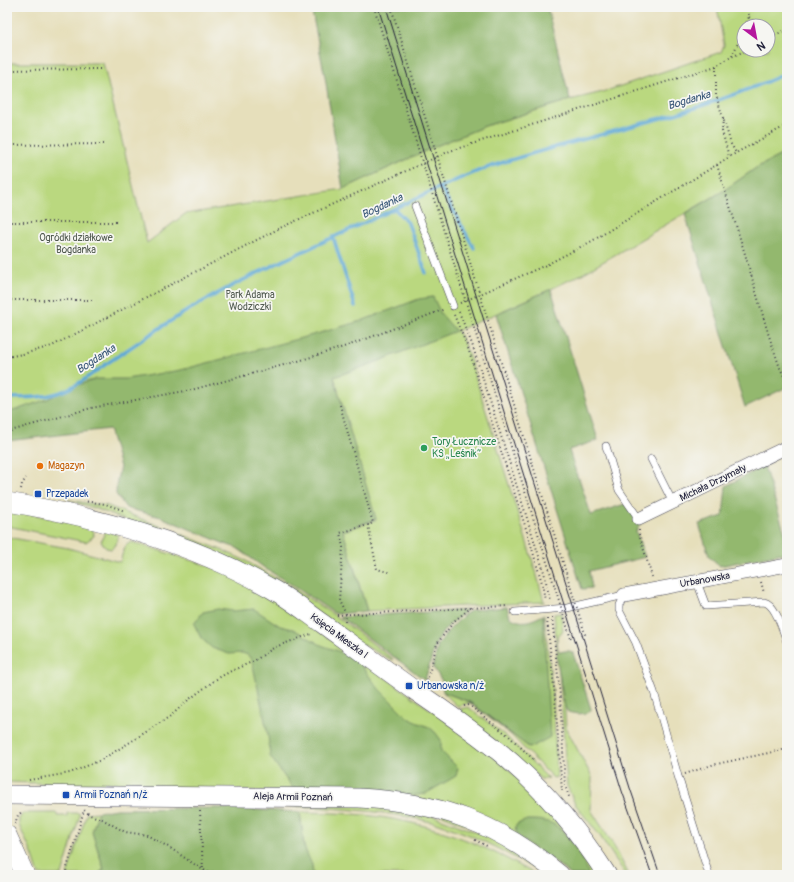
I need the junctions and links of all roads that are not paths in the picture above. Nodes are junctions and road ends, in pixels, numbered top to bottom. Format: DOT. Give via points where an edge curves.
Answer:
graph roads {
  1 [pos="415,206"];
  2 [pos="454,305"];
  3 [pos="606,446"];
  4 [pos="787,447"];
  5 [pos="651,459"];
  6 [pos="677,500"];
  7 [pos="7,502"];
  8 [pos="639,519"];
  9 [pos="787,566"];
  10 [pos="697,582"];
  11 [pos="624,595"];
  12 [pos="515,612"];
  13 [pos="787,642"];
  14 [pos="7,795"];
  15 [pos="9,827"];
  16 [pos="26,875"];
  17 [pos="560,875"];
  18 [pos="607,875"];
  19 [pos="709,875"];
  1 -- 2 [label="lane"];
  3 -- 8 [label="lane" via="619,490"];
  4 -- 6 [label="street, Michała Drzymały"];
  5 -- 6 [label="lane" via="670,497"];
  6 -- 8 [label="street, Michała Drzymały"];
  7 -- 18 [label="street, Księcia Mieszka I" via="95,520 195,552 235,569 332,622 513,764 563,815"];
  9 -- 10 [label="street, Urbanowska"];
  10 -- 11 [label="street, Urbanowska"];
  10 -- 13 [label="lane" via="706,606 769,603"];
  11 -- 12 [label="lane" via="567,608"];
  11 -- 19 [label="lane" via="619,610 642,660"];
  14 -- 17 [label="street, Aleja Armii Poznań" via="359,798 405,802 456,814 492,829 527,850"];
  15 -- 16 [label="street"];
}
